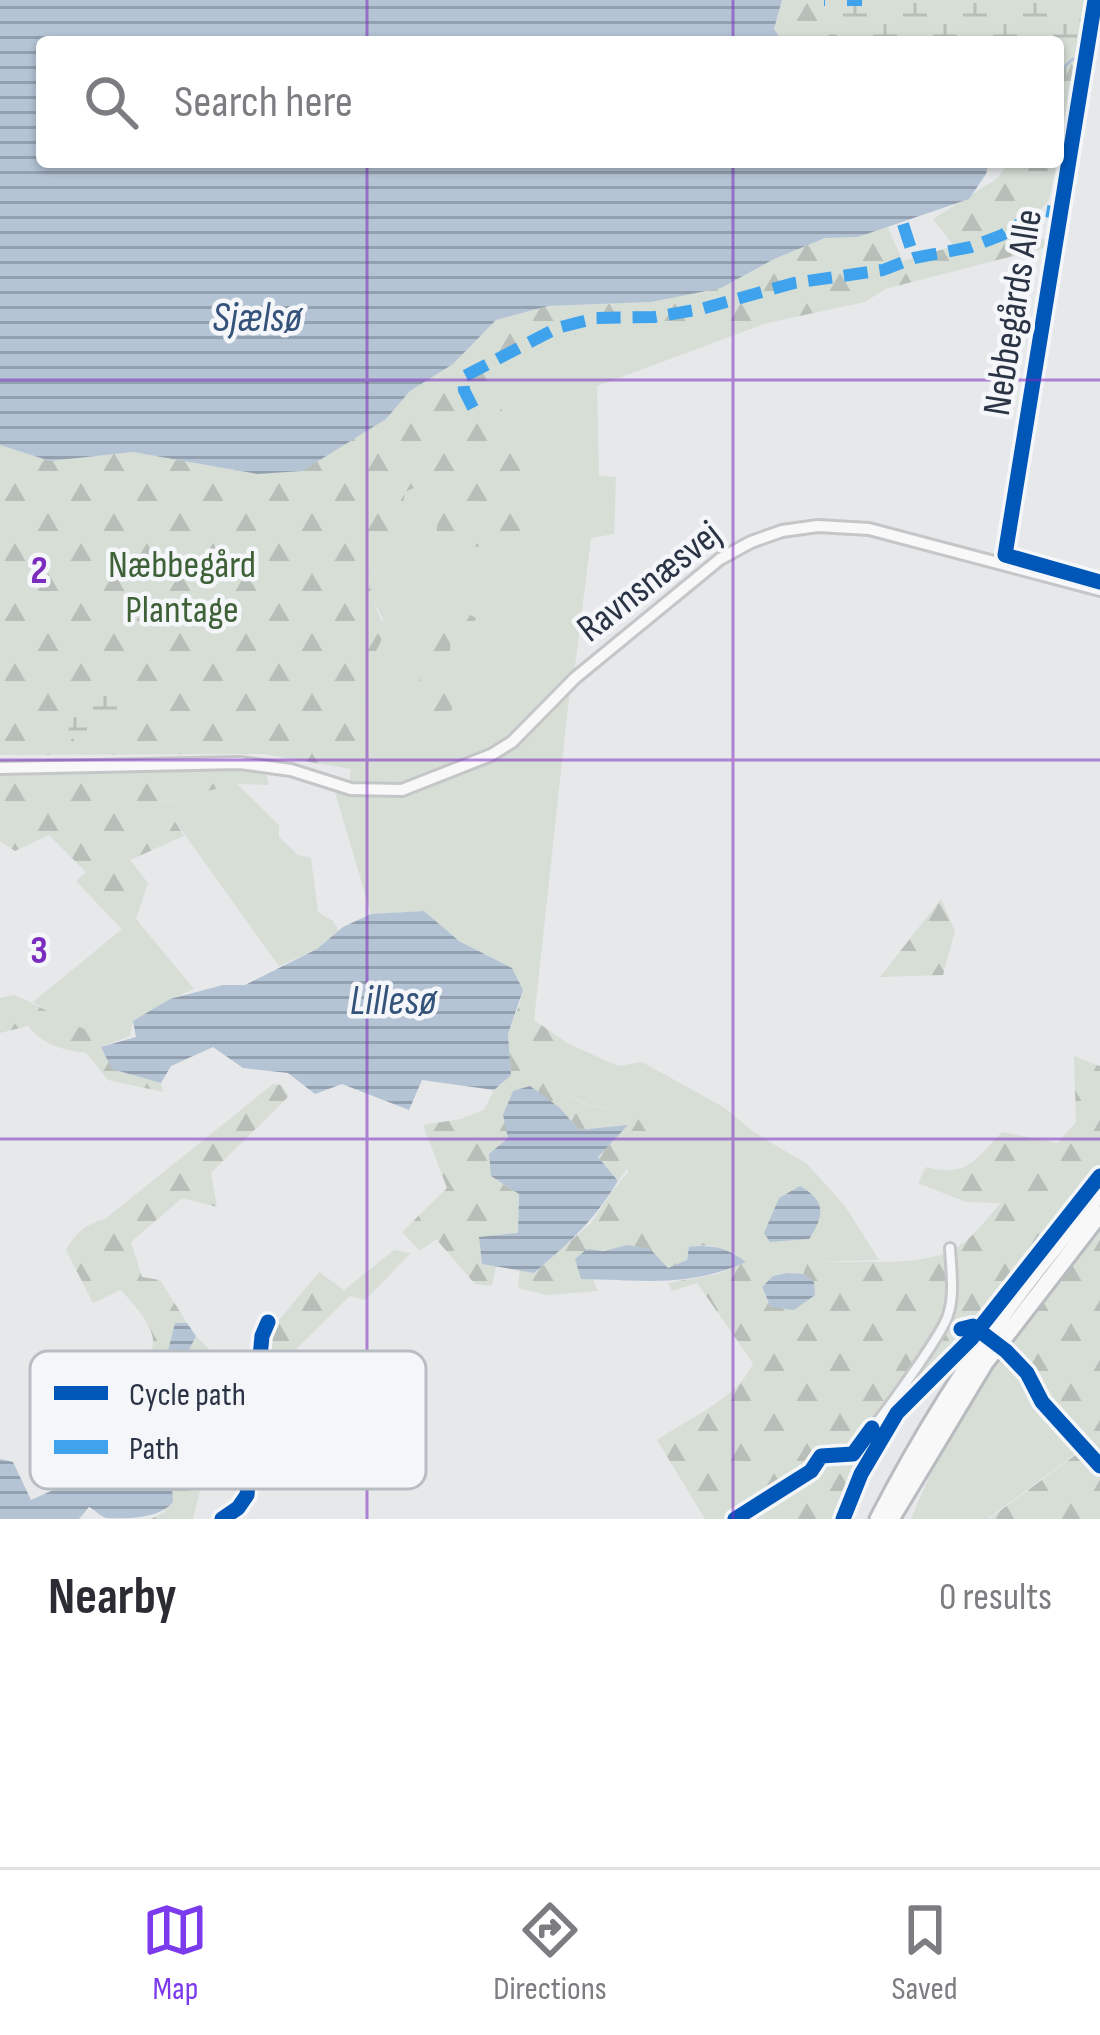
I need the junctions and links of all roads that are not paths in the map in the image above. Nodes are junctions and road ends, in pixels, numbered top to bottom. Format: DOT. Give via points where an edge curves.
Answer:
graph roads {
  1 [pos="1095,0"];
  2 [pos="1004,563"];
  3 [pos="1100,590"];
  4 [pos="0,768"];
  5 [pos="1100,1194"];
  6 [pos="1100,1214"];
  7 [pos="950,1248"];
  8 [pos="268,1322"];
  9 [pos="261,1351"];
  10 [pos="248,1489"];
  11 [pos="222,1519"];
  12 [pos="735,1519"];
  13 [pos="878,1519"];
  14 [pos="891,1519"];
  1 -- 2 [label="street, Nebbegårds Alle"];
  2 -- 3 [label="main road, Ravnsnæsvej"];
  2 -- 4 [label="main road, Ravnsnæsvej" via="869,529 782,530 720,559 575,678 512,742 402,790 351,789 240,764"];
  5 -- 13 [label="highway" via="983,1342"];
  6 -- 14 [label="highway" via="985,1363"];
  7 -- 12 [label="street" via="948,1316 863,1442 848,1456 821,1456 811,1471"];
  8 -- 9 [label="street"];
  10 -- 11 [label="street"];
}
